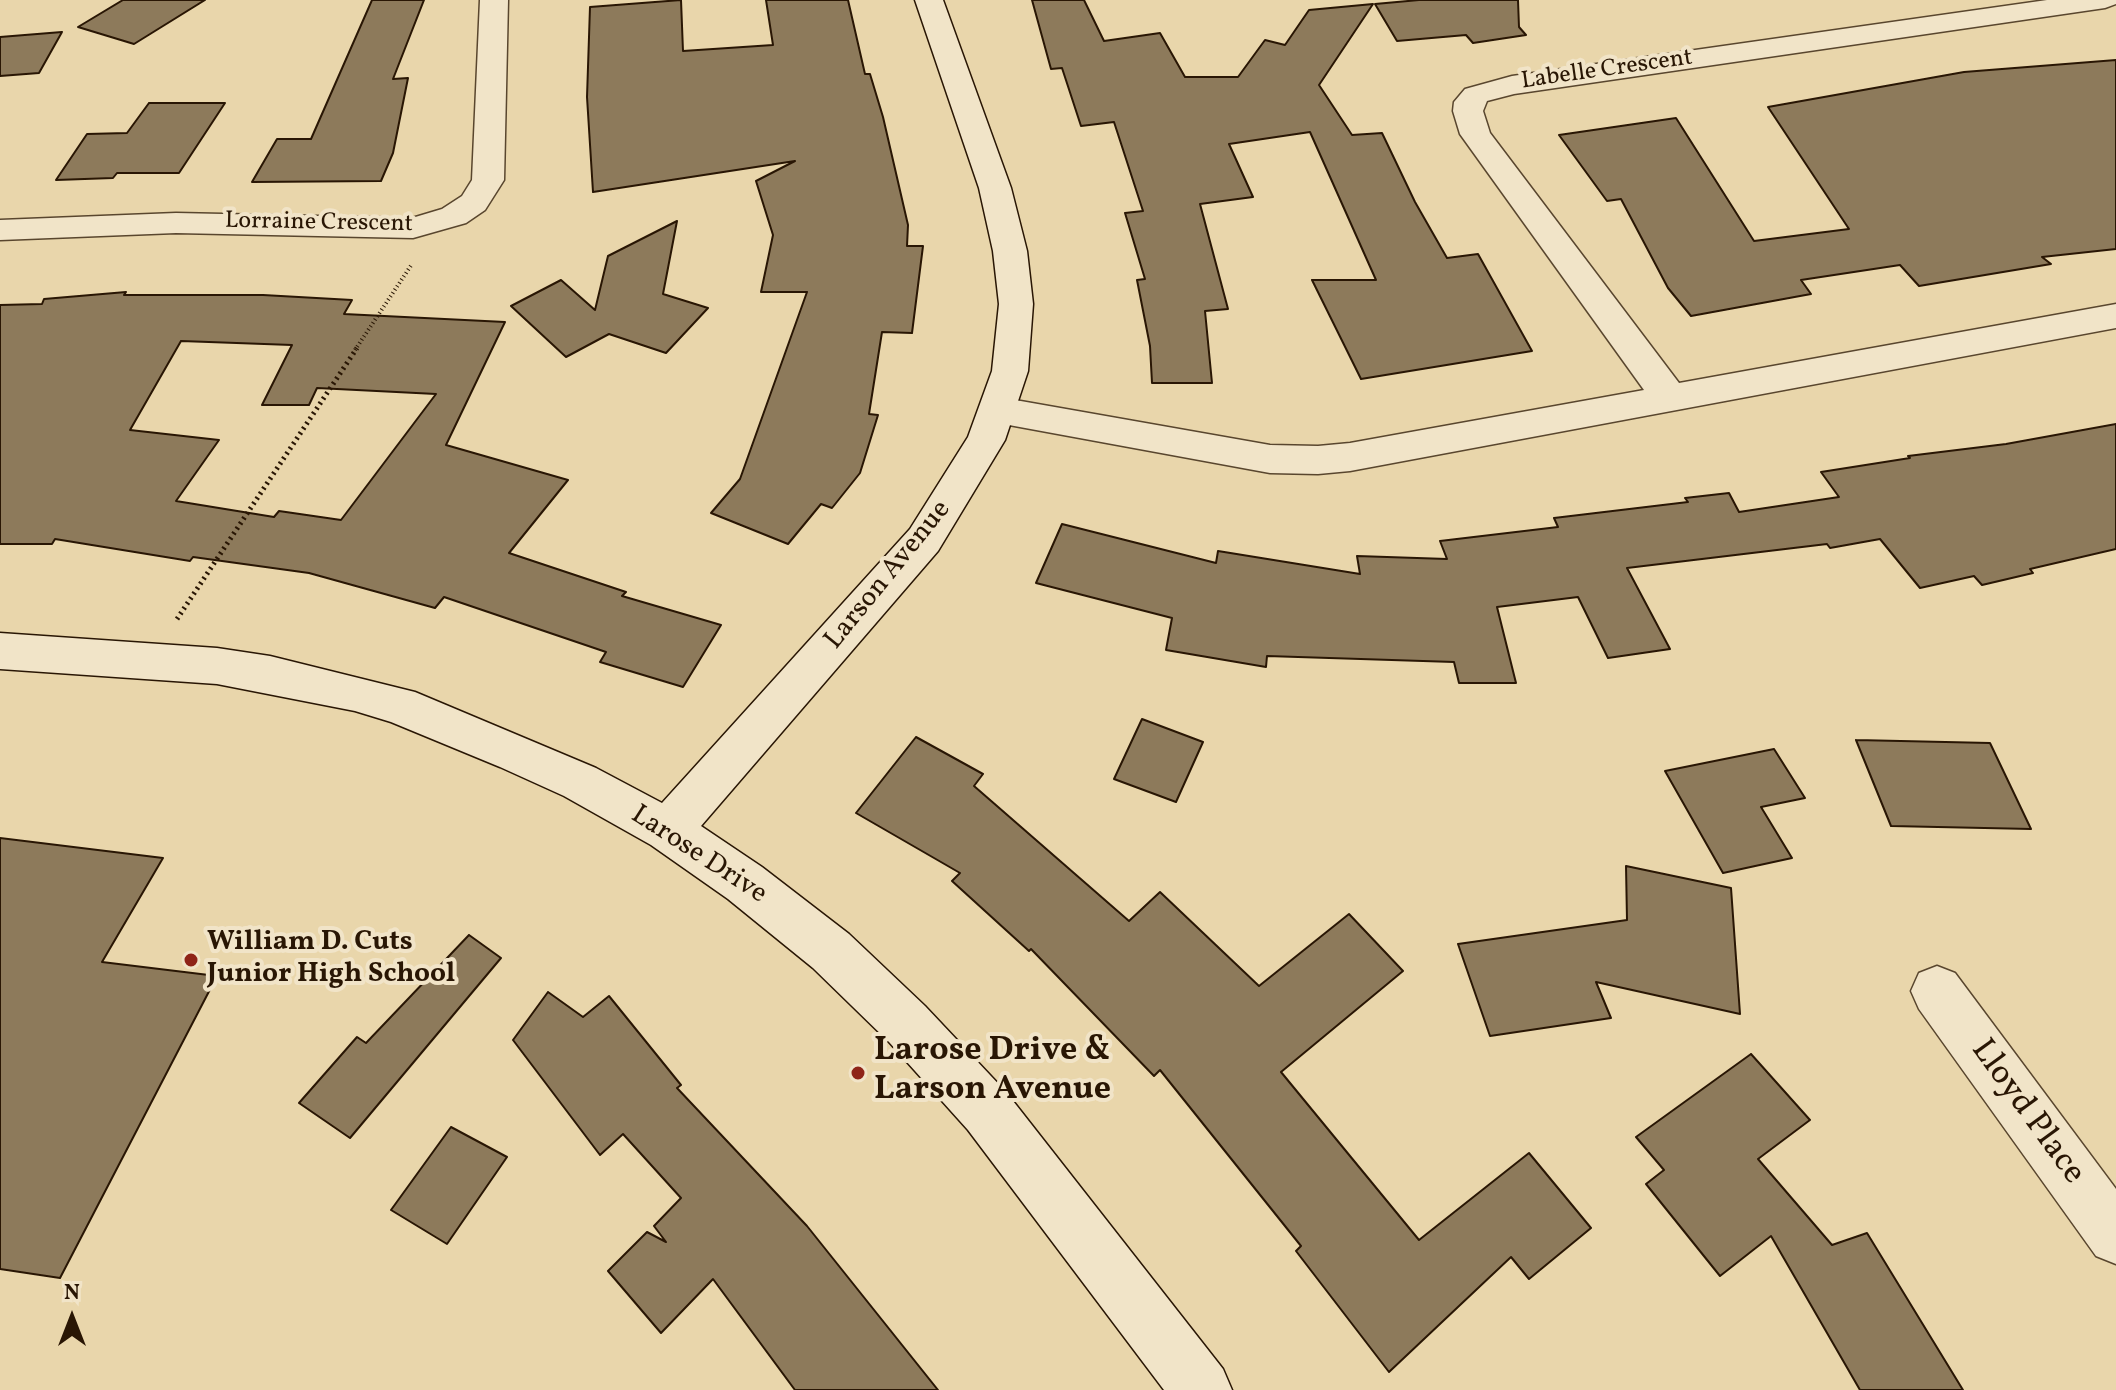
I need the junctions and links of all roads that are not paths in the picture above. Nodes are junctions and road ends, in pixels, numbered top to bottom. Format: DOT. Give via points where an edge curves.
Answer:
graph roads {
  1 [pos="494,0"];
  2 [pos="929,0"];
  3 [pos="2105,0"];
  4 [pos="0,230"];
  5 [pos="2116,316"];
  6 [pos="1670,398"];
  7 [pos="998,410"];
  8 [pos="0,651"];
  9 [pos="668,830"];
  10 [pos="1937,991"];
  11 [pos="2116,1236"];
  12 [pos="1202,1390"];
  1 -- 4 [label="street, Lorraine Crescent" via="488,180 474,203 454,216 413,228 176,223"];
  2 -- 7 [label="street, Larson Avenue" via="995,188 1010,251 1015,338"];
  3 -- 6 [label="street, Labelle Crescent" via="1512,85 1476,95 1468,111 1475,134"];
  5 -- 6 [label="street"];
  6 -- 7 [label="street" via="1350,457 1294,461"];
  7 -- 9 [label="street, Larson Avenue" via="980,451 924,540"];
  8 -- 9 [label="street, Larose Drive" via="217,666 355,693 399,705 516,753"];
  9 -- 12 [label="street, Larose Drive" via="831,951 907,1024 987,1111"];
  10 -- 11 [label="street, Lloyd Place"];
}
